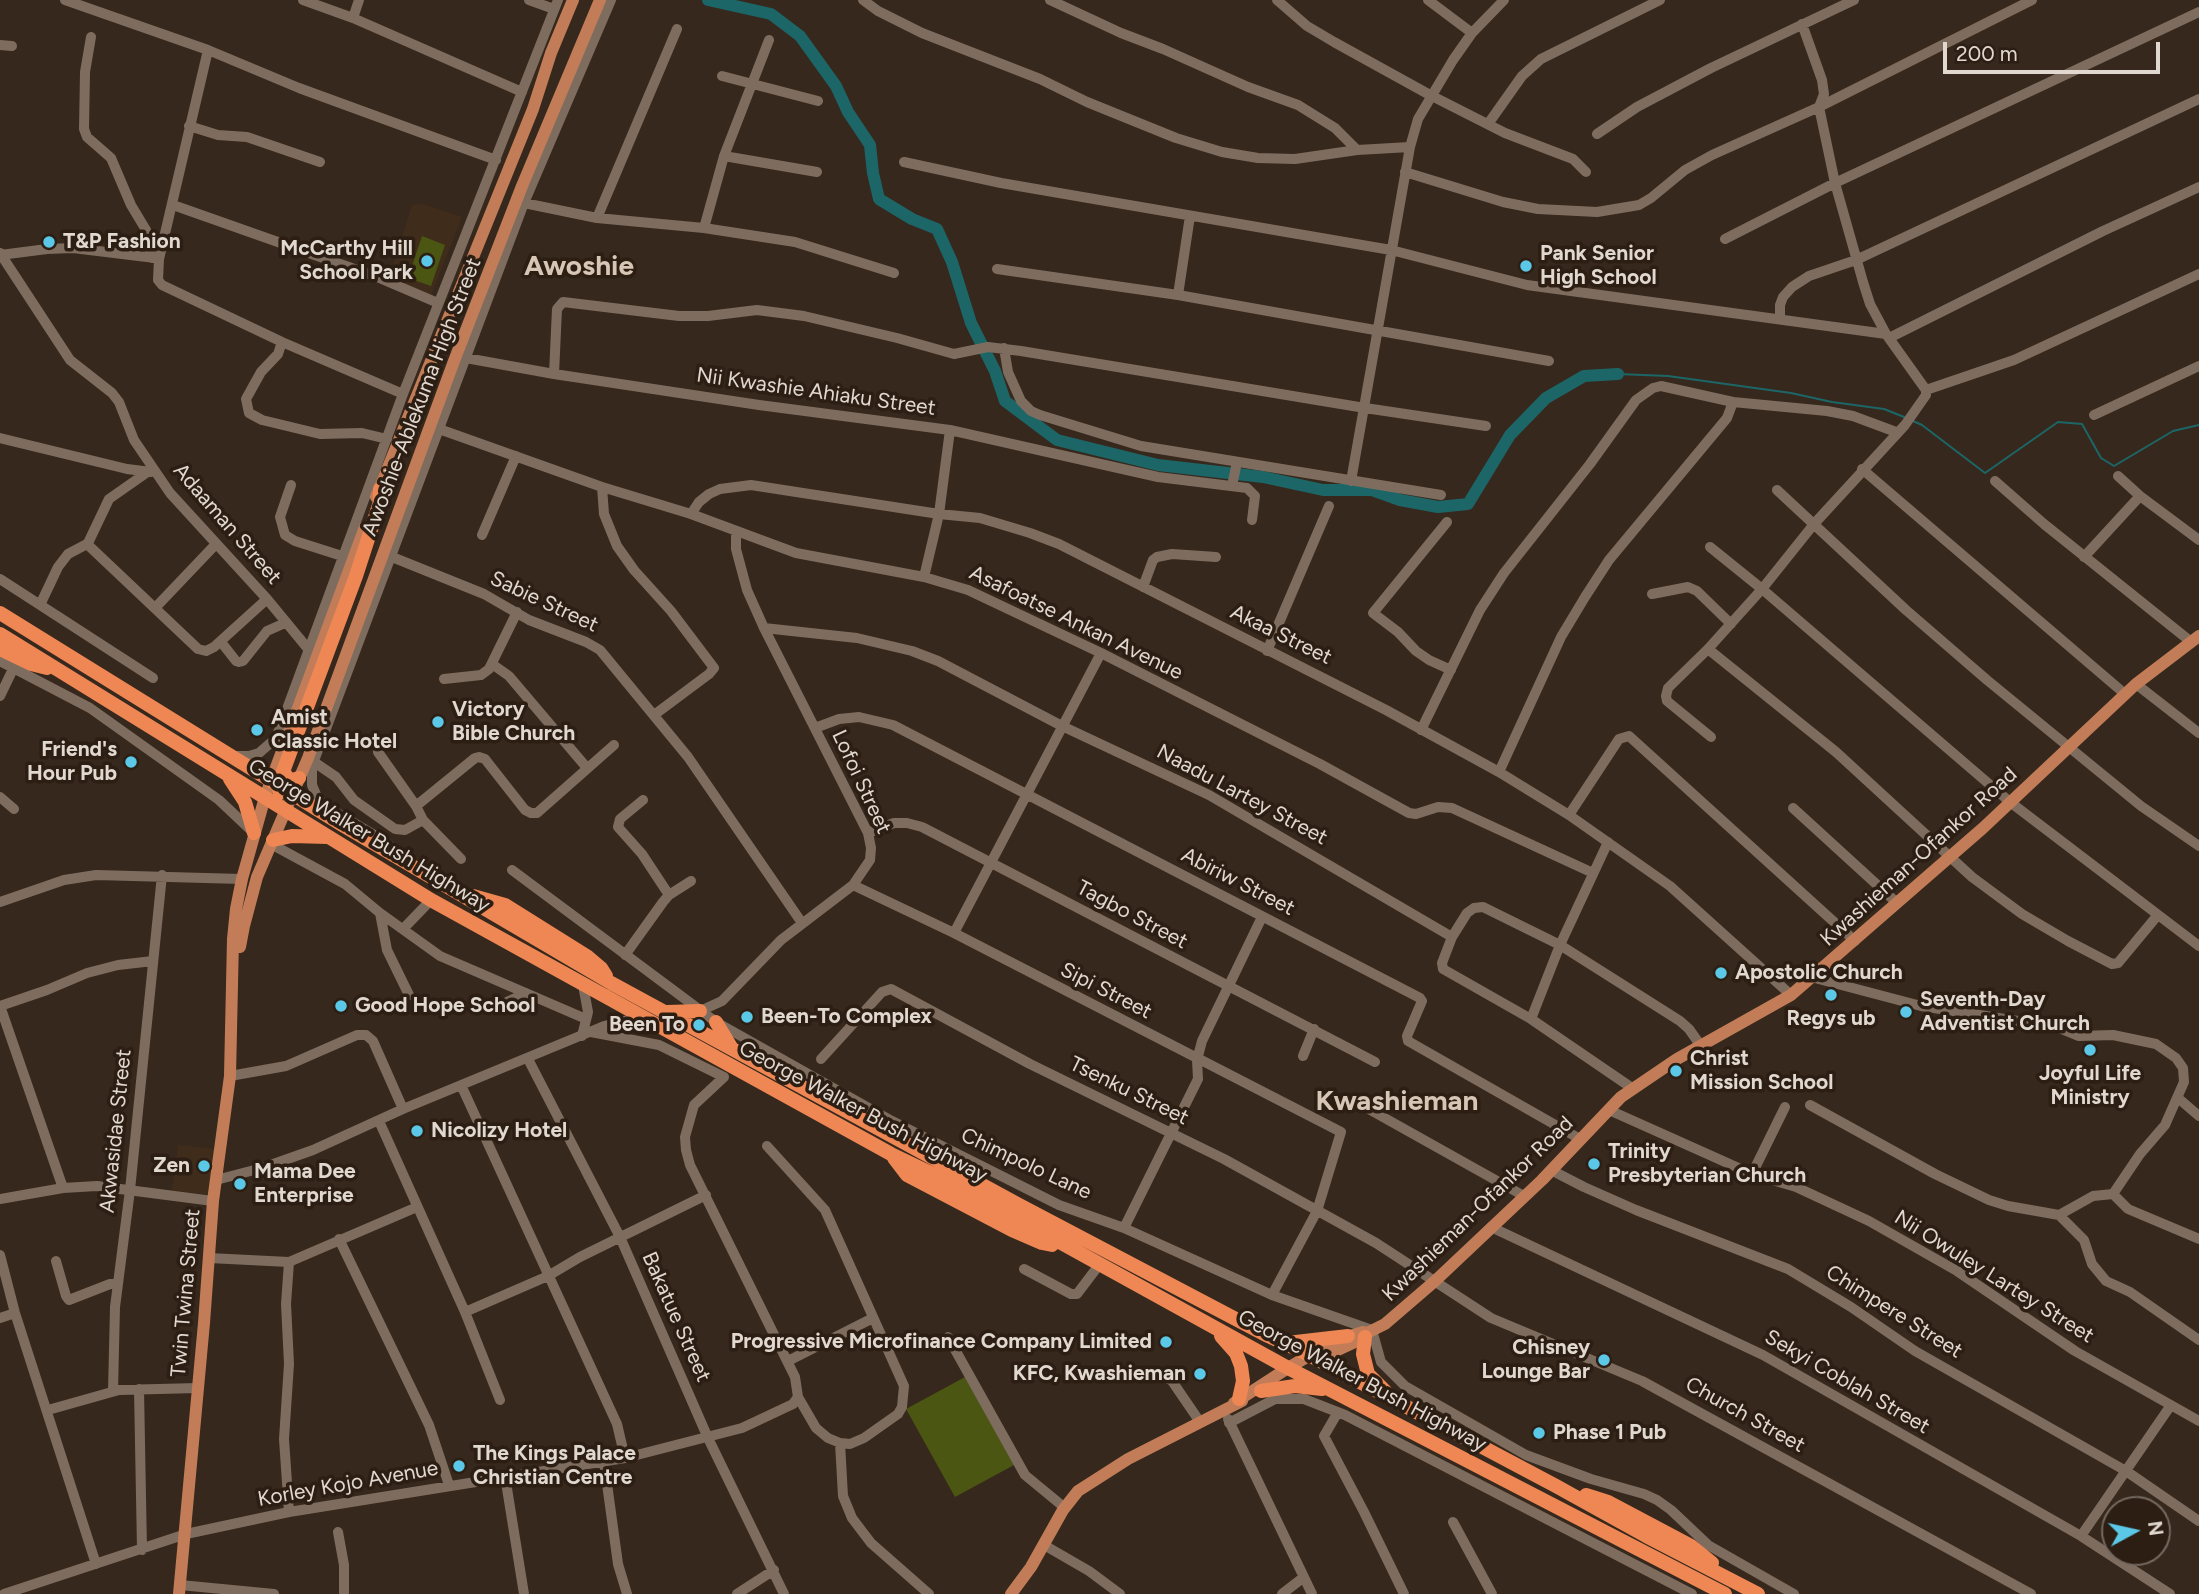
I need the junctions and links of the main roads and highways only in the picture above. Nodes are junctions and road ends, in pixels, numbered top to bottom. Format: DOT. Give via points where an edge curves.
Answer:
graph roads {
  1 [pos="573,0"];
  2 [pos="600,0"];
  3 [pos="447,321"];
  4 [pos="468,325"];
  5 [pos="380,489"];
  6 [pos="0,613"];
  7 [pos="0,634"];
  8 [pos="2195,639"];
  9 [pos="0,649"];
  10 [pos="65,673"];
  11 [pos="225,772"];
  12 [pos="299,778"];
  13 [pos="278,779"];
  14 [pos="293,794"];
  15 [pos="265,797"];
  16 [pos="286,810"];
  17 [pos="254,833"];
  18 [pos="331,838"];
  19 [pos="272,842"];
  20 [pos="233,996"];
  21 [pos="700,1011"];
  22 [pos="664,1012"];
  23 [pos="716,1022"];
  24 [pos="734,1051"];
  25 [pos="1203,1321"];
  26 [pos="1368,1333"];
  27 [pos="1348,1336"];
  28 [pos="1285,1343"];
  29 [pos="1313,1357"];
  30 [pos="1292,1370"];
  31 [pos="1261,1391"];
  32 [pos="1336,1391"];
  33 [pos="1396,1402"];
  34 [pos="1232,1404"];
  35 [pos="180,1590"];
  36 [pos="1011,1594"];
  37 [pos="1725,1594"];
  38 [pos="1758,1594"];
  1 -- 3 [label="main road, Awoshie-Ablekuma High Street" via="545,51 533,109"];
  2 -- 4 [label="main road, Awoshie-Ablekuma High Street" via="575,74 522,186"];
  3 -- 4 [label="main road"];
  3 -- 5 [label="main road, Awoshie-Ablekuma High Street" via="387,457"];
  4 -- 12 [label="main road, Awoshie-Ablekuma High Street" via="337,690"];
  5 -- 13 [label="highway" via="380,502 344,610"];
  6 -- 13 [label="highway, George Walker Bush Highway" via="228,756"];
  7 -- 10 [label="highway, George Walker Bush Highway"];
  8 -- 26 [label="main road, Kwashieman-Ofankor Road" via="2136,684 1950,857 1791,995 1632,1088 1435,1282"];
  9 -- 10 [label="highway"];
  10 -- 11 [label="highway, George Walker Bush Highway"];
  11 -- 15 [label="highway, George Walker Bush Highway"];
  11 -- 17 [label="highway" via="245,802"];
  12 -- 13 [label="highway"];
  12 -- 14 [label="main road, Awoshie-Ablekuma High Street"];
  13 -- 14 [label="highway, George Walker Bush Highway"];
  13 -- 15 [label="main road, Twin Twina Street"];
  13 -- 16 [label="highway"];
  14 -- 16 [label="main road, Awoshie-Ablekuma High Street"];
  14 -- 22 [label="highway, George Walker Bush Highway" via="450,889 505,905 588,957 611,984"];
  15 -- 16 [label="highway, George Walker Bush Highway"];
  15 -- 17 [label="main road, Twin Twina Street"];
  16 -- 18 [label="highway, George Walker Bush Highway"];
  16 -- 19 [label="main road, Twin Twina Street"];
  17 -- 20 [label="main road, Twin Twina Street" via="233,939"];
  18 -- 19 [label="highway" via="292,836"];
  18 -- 25 [label="highway, George Walker Bush Highway" via="583,985"];
  19 -- 20 [label="main road, Twin Twina Street" via="244,926"];
  20 -- 35 [label="main road, Twin Twina Street" via="230,1076 213,1201"];
  21 -- 22 [label="highway"];
  22 -- 24 [label="highway, George Walker Bush Highway"];
  23 -- 24 [label="highway"];
  24 -- 28 [label="highway, George Walker Bush Highway"];
  25 -- 30 [label="highway, George Walker Bush Highway"];
  25 -- 34 [label="highway" via="1236,1353 1243,1381"];
  26 -- 27 [label="main road, Kwashieman-Ofankor Road"];
  26 -- 29 [label="main road, Kwashieman-Ofankor Road"];
  26 -- 33 [label="highway" via="1363,1354 1368,1374"];
  27 -- 28 [label="highway"];
  27 -- 29 [label="main road, Kwashieman-Ofankor Road"];
  28 -- 29 [label="highway, George Walker Bush Highway"];
  29 -- 30 [label="main road, Kwashieman-Ofankor Road"];
  29 -- 33 [label="highway, George Walker Bush Highway"];
  30 -- 31 [label="main road, Kwashieman-Ofankor Road"];
  30 -- 32 [label="highway, George Walker Bush Highway"];
  30 -- 34 [label="main road, Kwashieman-Ofankor Road"];
  31 -- 32 [label="highway" via="1295,1386"];
  31 -- 34 [label="main road, Kwashieman-Ofankor Road"];
  32 -- 37 [label="highway, George Walker Bush Highway"];
  33 -- 38 [label="highway, George Walker Bush Highway" via="1556,1486 1608,1502 1679,1539"];
  34 -- 36 [label="main road, Kwashieman-Ofankor Road" via="1086,1485 1065,1508"];
}
